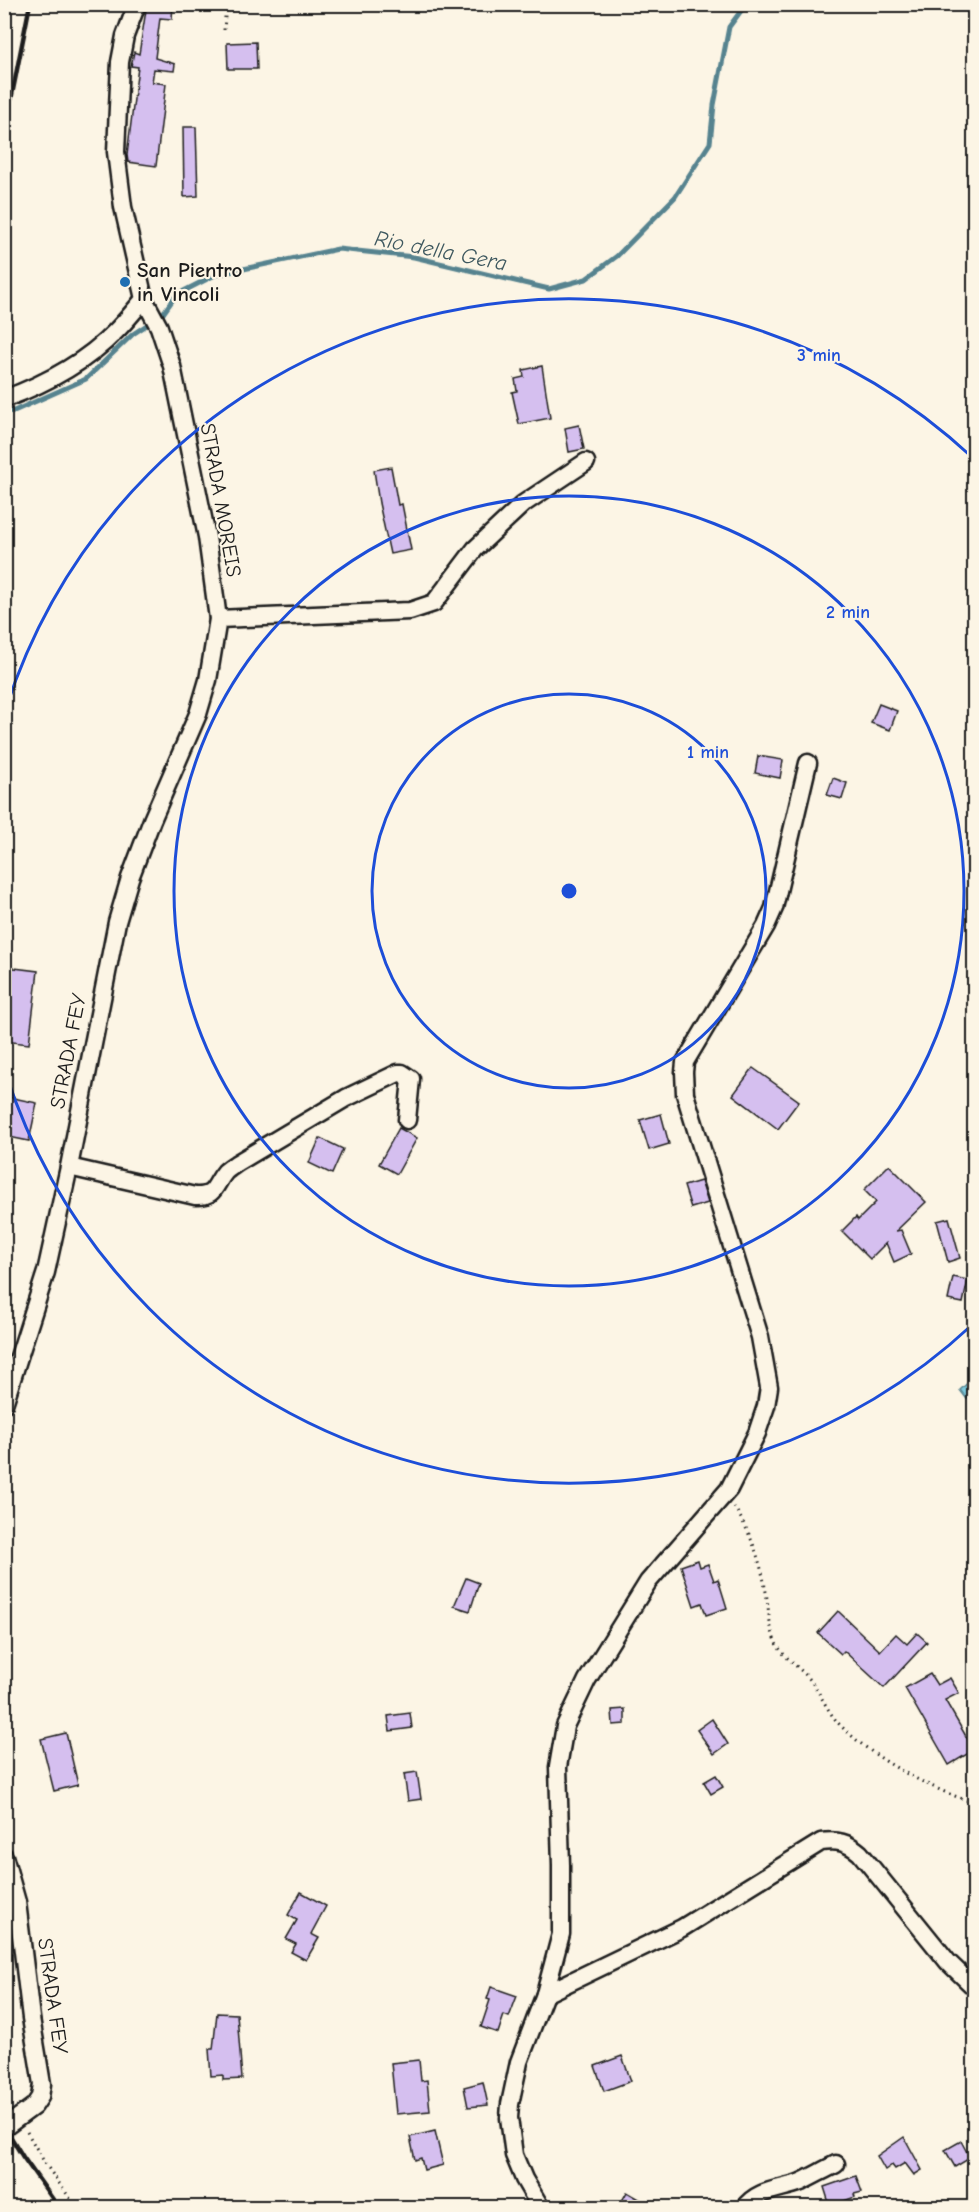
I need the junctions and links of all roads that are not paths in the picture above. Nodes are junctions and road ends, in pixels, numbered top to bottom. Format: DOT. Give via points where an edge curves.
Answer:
graph roads {
  1 [pos="137,4"];
  2 [pos="152,313"];
  3 [pos="4,399"];
  4 [pos="586,462"];
  5 [pos="218,619"];
  6 [pos="198,714"];
  7 [pos="808,763"];
  8 [pos="407,1120"];
  9 [pos="69,1167"];
  10 [pos="4,1404"];
  11 [pos="4,1856"];
  12 [pos="975,1987"];
  13 [pos="545,1994"];
  14 [pos="4,2128"];
  15 [pos="836,2164"];
  16 [pos="541,2208"];
  17 [pos="744,2208"];
  1 -- 2 [label="street, STRADA MOREIS" via="120,62 116,152 123,207"];
  2 -- 3 [label="street" via="115,332 45,382"];
  2 -- 5 [label="street, STRADA MOREIS" via="172,366 207,537"];
  4 -- 5 [label="street" via="523,504 475,549 434,603 410,611"];
  5 -- 6 [label="street, STRADA MOREIS"];
  6 -- 9 [label="street, STRADA FEY" via="152,820 117,922"];
  7 -- 13 [label="street" via="774,908 685,1062 684,1072 685,1094 760,1337 769,1387 766,1406 757,1433 727,1491 648,1582 587,1680 565,1726 558,1767 561,1934"];
  8 -- 9 [label="street" via="411,1079 398,1073 346,1098 237,1163 204,1196"];
  9 -- 10 [label="street, STRADA FEY" via="46,1272"];
  11 -- 14 [label="street, STRADA FEY" via="17,1902 42,2084 34,2106"];
  12 -- 13 [label="street" via="948,1962 860,1853 836,1840 821,1842 682,1928"];
  13 -- 16 [label="street" via="519,2062 509,2118 514,2155"];
  15 -- 17 [label="street" via="799,2183 764,2192"];
}
